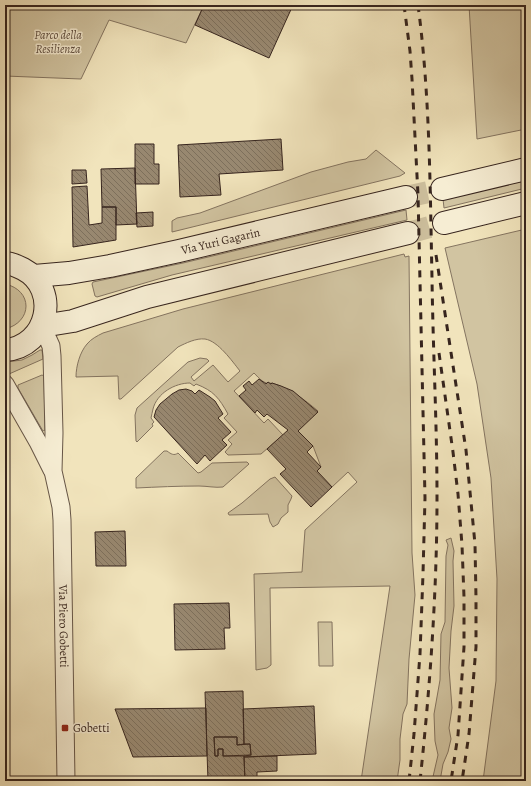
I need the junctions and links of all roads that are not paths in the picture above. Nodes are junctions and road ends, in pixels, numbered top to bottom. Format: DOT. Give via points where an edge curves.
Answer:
graph roads {
  1 [pos="526,169"];
  2 [pos="442,189"];
  3 [pos="406,197"];
  4 [pos="526,203"];
  5 [pos="444,223"];
  6 [pos="408,232"];
  7 [pos="6,263"];
  8 [pos="34,276"];
  9 [pos="42,326"];
  10 [pos="5,350"];
  11 [pos="5,384"];
  12 [pos="53,471"];
  13 [pos="66,781"];
  1 -- 2 [label="main road"];
  3 -- 8 [label="main road, Via Yuri Gagarin" via="117,264 83,271"];
  4 -- 5 [label="main road"];
  6 -- 9 [label="main road"];
  7 -- 8 [label="main road" via="17,265"];
  8 -- 9 [label="main road" via="44,295 46,308"];
  9 -- 10 [label="main road" via="34,337 23,345"];
  9 -- 12 [label="street, Via Piero Gobetti" via="51,346 53,361"];
  11 -- 12 [label="street, Via Piero Gobetti"];
  12 -- 13 [label="street, Via Piero Gobetti" via="62,520"];
}
